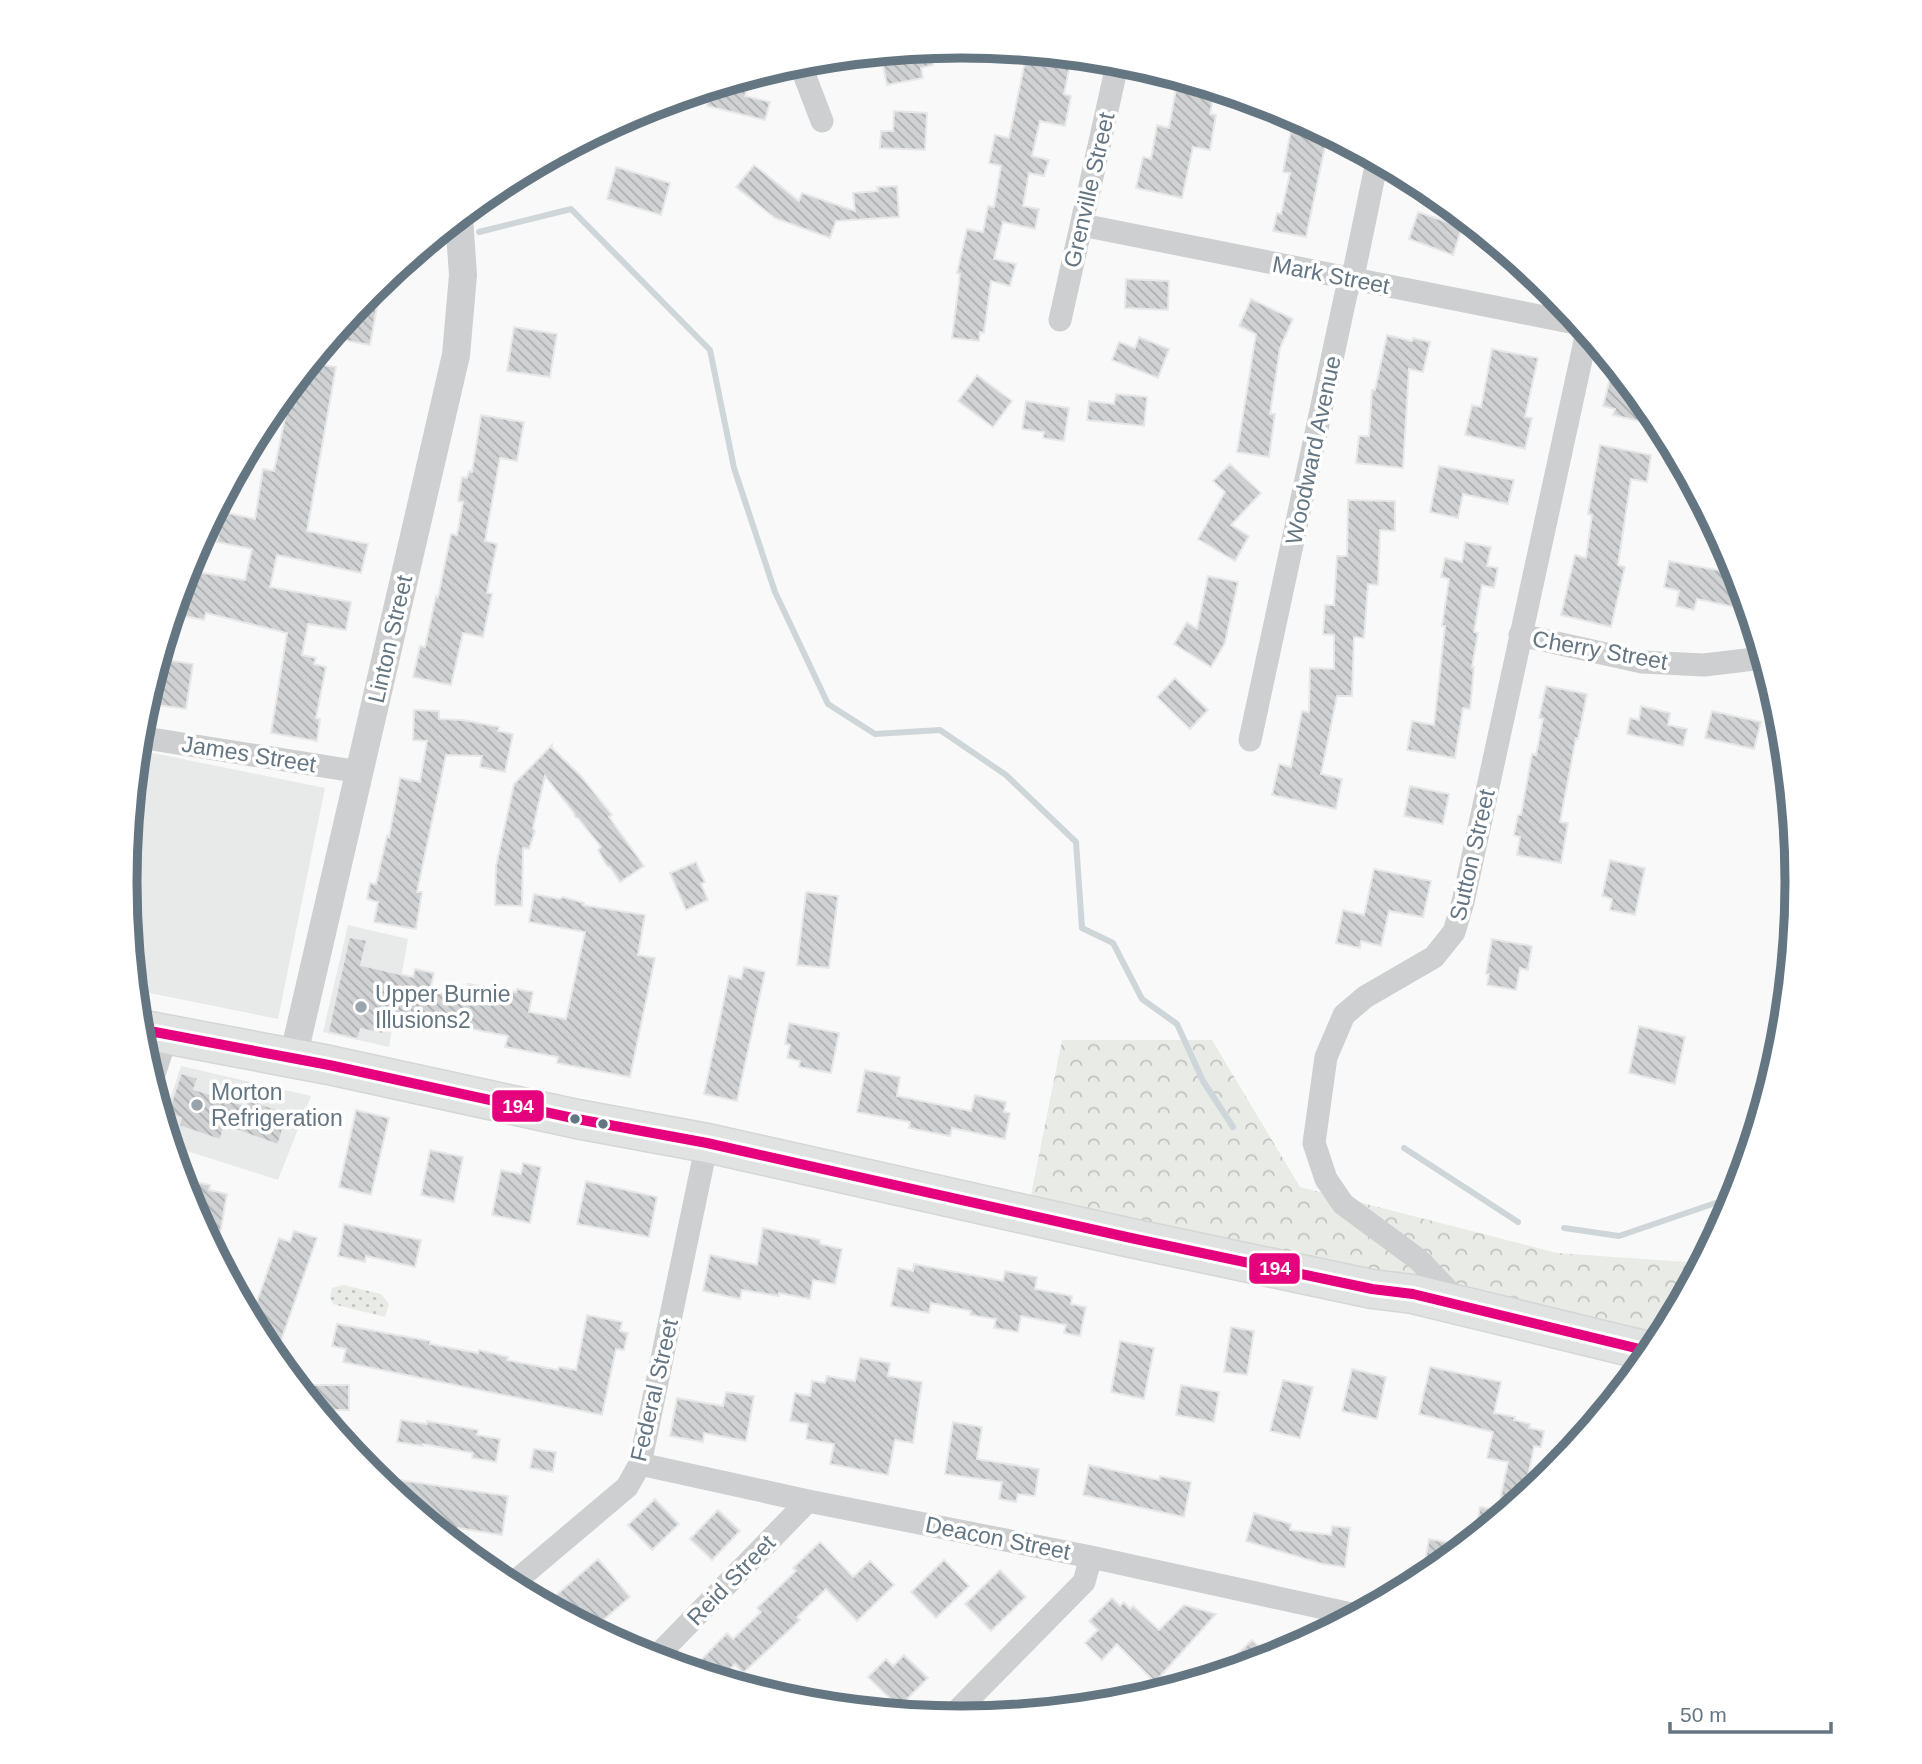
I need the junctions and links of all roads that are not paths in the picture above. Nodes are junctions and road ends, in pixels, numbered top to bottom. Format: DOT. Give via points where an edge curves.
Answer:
graph roads {
  1 [pos="804,73"];
  2 [pos="1115,73"];
  3 [pos="822,121"];
  4 [pos="1375,169"];
  5 [pos="1082,225"];
  6 [pos="460,227"];
  7 [pos="1350,279"];
  8 [pos="1060,320"];
  9 [pos="1564,321"];
  10 [pos="1585,343"];
  11 [pos="1520,635"];
  12 [pos="1754,659"];
  13 [pos="150,739"];
  14 [pos="1250,740"];
  15 [pos="360,772"];
  16 [pos="153,1032"];
  17 [pos="293,1058"];
  18 [pos="707,1143"];
  19 [pos="1463,1305"];
  20 [pos="1640,1349"];
  21 [pos="640,1464"];
  22 [pos="808,1501"];
  23 [pos="1091,1557"];
  24 [pos="520,1578"];
  25 [pos="1343,1612"];
  26 [pos="663,1650"];
  27 [pos="961,1706"];
  1 -- 3 [label="street"];
  2 -- 5 [label="street, Grenville Street"];
  4 -- 7 [label="street, Woodward Avenue"];
  5 -- 7 [label="street, Mark Street"];
  5 -- 8 [label="street, Grenville Street"];
  6 -- 15 [label="street, Linton Street" via="463,275 456,355"];
  7 -- 9 [label="street, Mark Street"];
  7 -- 14 [label="street, Woodward Avenue"];
  10 -- 11 [label="street, Sutton Street"];
  11 -- 12 [label="street, Cherry Street" via="1642,662 1704,665"];
  11 -- 19 [label="street, Sutton Street" via="1454,932 1434,957 1364,997 1343,1015 1326,1057 1314,1143 1326,1179 1343,1204 1419,1260"];
  13 -- 15 [label="street, James Street"];
  15 -- 17 [label="street, Linton Street"];
  16 -- 17 [label="highway"];
  17 -- 18 [label="highway"];
  18 -- 19 [label="highway" via="1131,1238"];
  18 -- 21 [label="street, Federal Street"];
  19 -- 20 [label="highway"];
  21 -- 22 [label="street, Deacon Street"];
  21 -- 24 [label="street, Federal Street" via="627,1487"];
  22 -- 23 [label="street, Deacon Street"];
  22 -- 26 [label="street, Reid Street"];
  23 -- 25 [label="street, Deacon Street"];
  23 -- 27 [label="street" via="1084,1581"];
}
